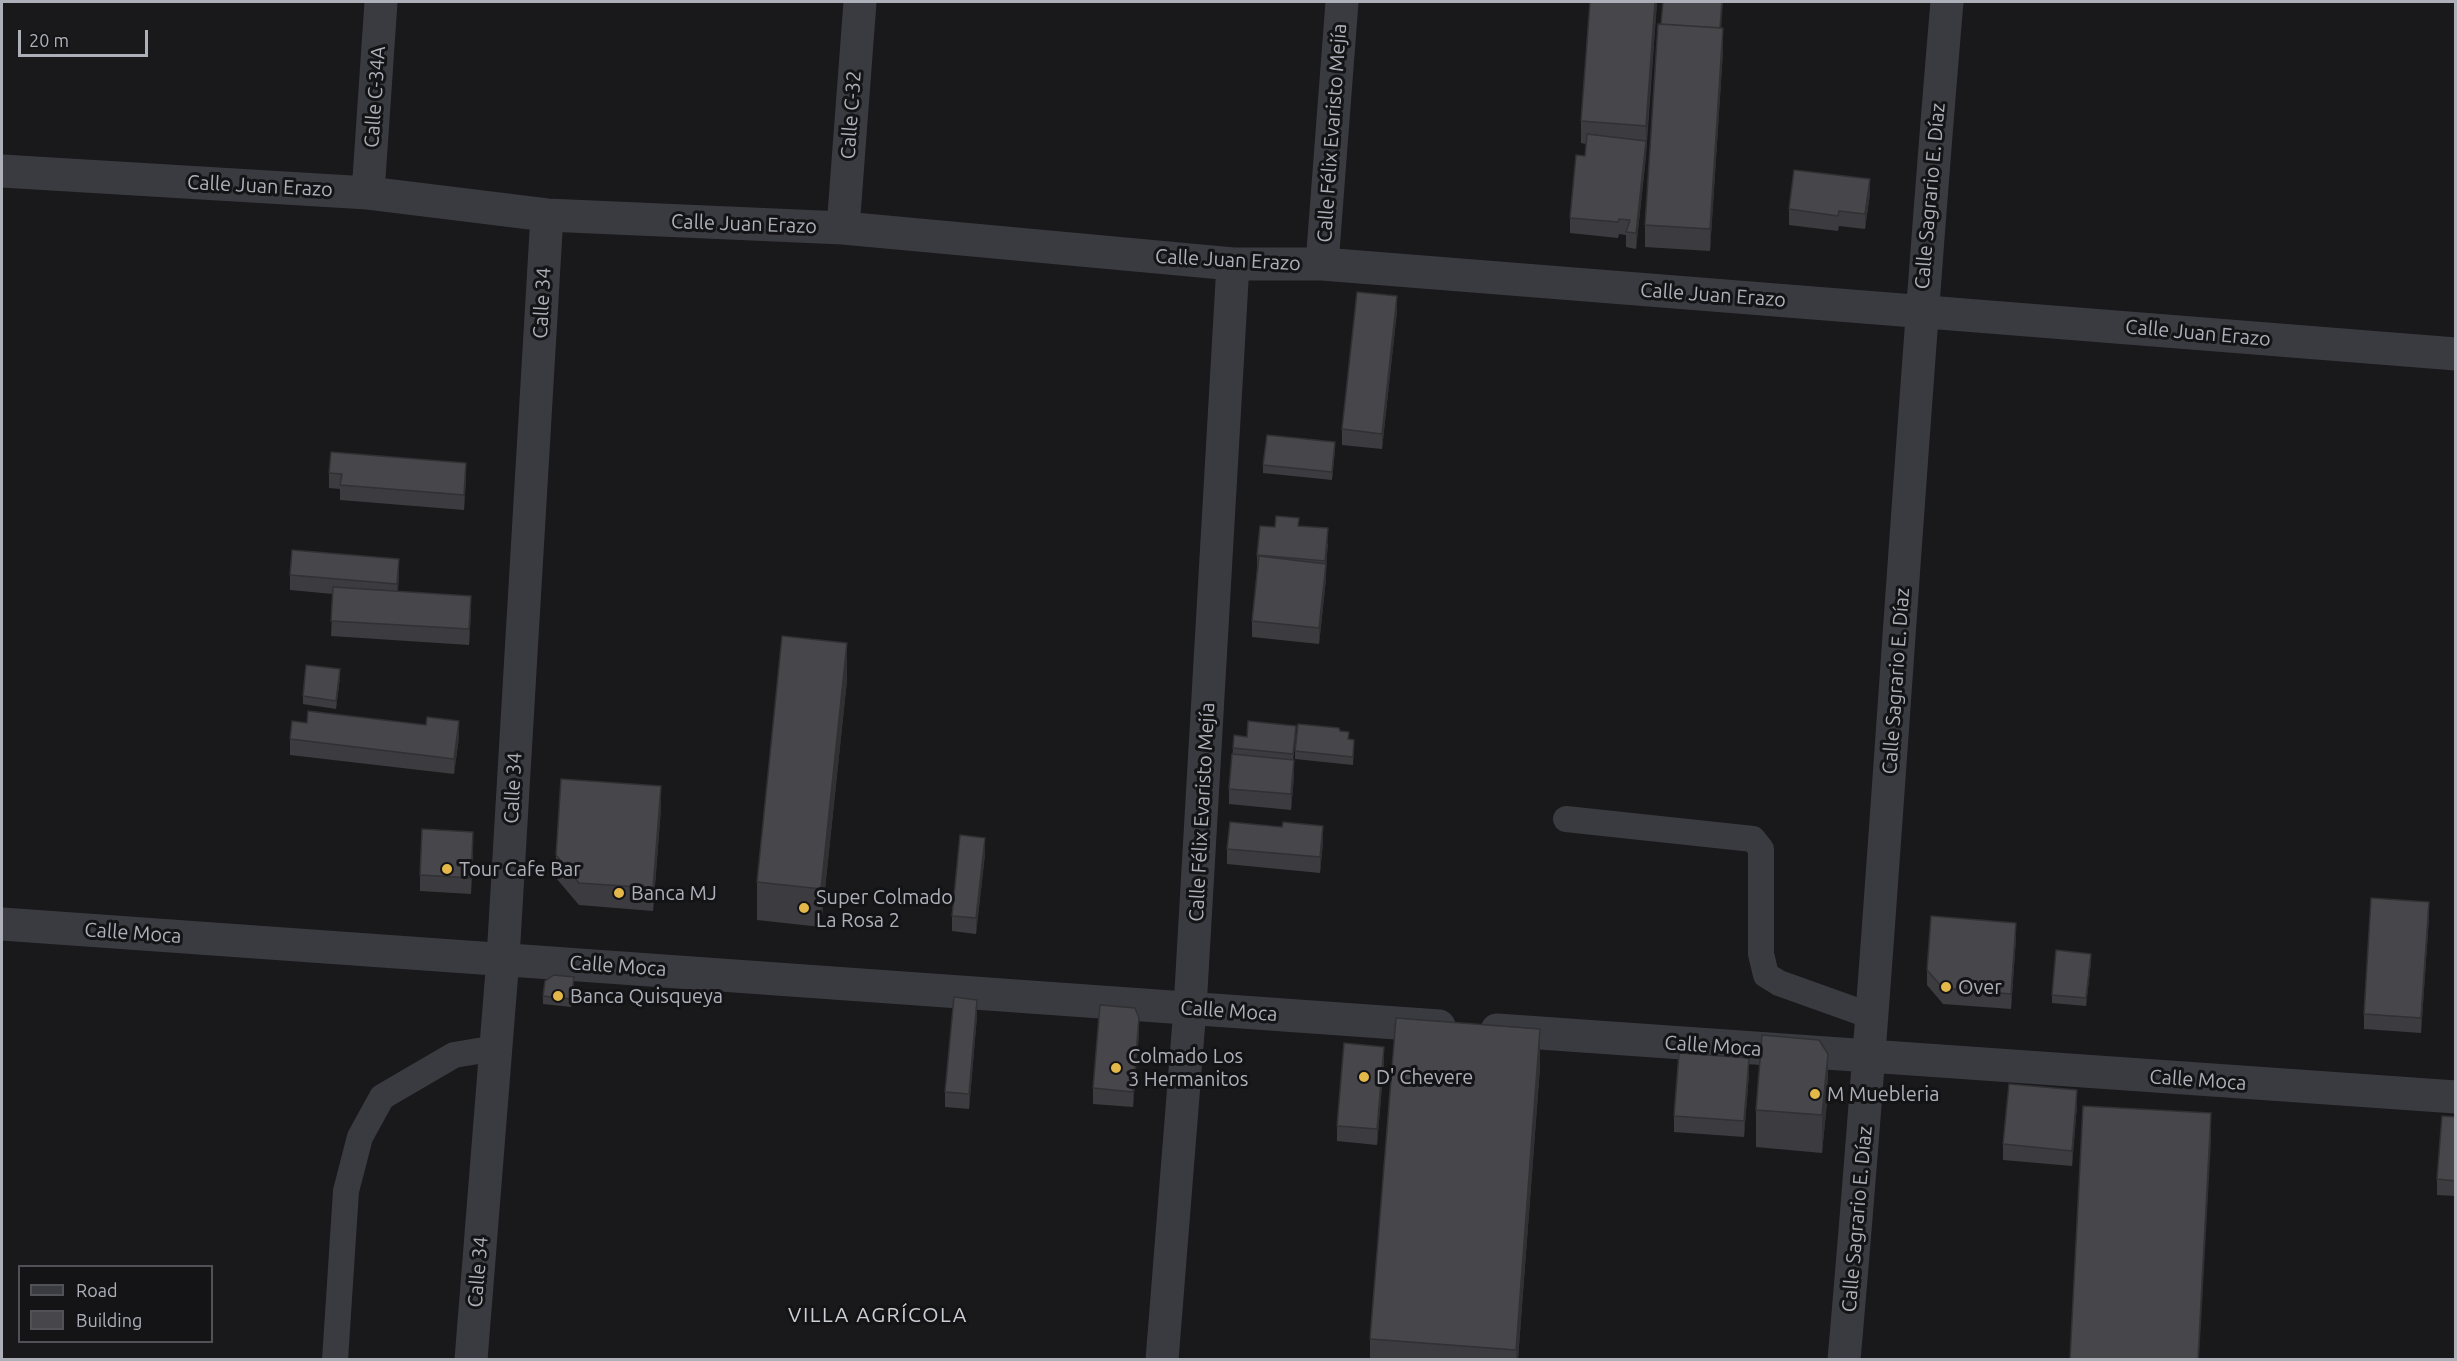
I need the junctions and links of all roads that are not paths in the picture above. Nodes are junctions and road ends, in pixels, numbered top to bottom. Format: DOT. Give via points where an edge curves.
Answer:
graph roads {
  1 [pos="381,2"];
  2 [pos="860,2"];
  3 [pos="1342,2"];
  4 [pos="1947,2"];
  5 [pos="2,171"];
  6 [pos="368,193"];
  7 [pos="547,215"];
  8 [pos="843,228"];
  9 [pos="1233,264"];
  10 [pos="1322,264"];
  11 [pos="1920,311"];
  12 [pos="2456,354"];
  13 [pos="1566,819"];
  14 [pos="2,924"];
  15 [pos="503,958"];
  16 [pos="1190,1008"];
  17 [pos="1874,1017"];
  18 [pos="496,1048"];
  19 [pos="1871,1058"];
  20 [pos="2456,1098"];
  21 [pos="335,1359"];
  22 [pos="471,1359"];
  23 [pos="1162,1359"];
  24 [pos="1844,1359"];
  1 -- 6 [label="street, Calle C-34A"];
  2 -- 8 [label="street, Calle C-32"];
  3 -- 10 [label="street, Calle Félix Evaristo Mejía"];
  4 -- 11 [label="street, Calle Sagrario E. Díaz"];
  5 -- 6 [label="street, Calle Juan Erazo"];
  6 -- 7 [label="street, Calle Juan Erazo"];
  7 -- 8 [label="street, Calle Juan Erazo"];
  7 -- 15 [label="street, Calle 34"];
  8 -- 9 [label="street, Calle Juan Erazo"];
  9 -- 10 [label="street, Calle Juan Erazo"];
  9 -- 16 [label="street, Calle Félix Evaristo Mejía"];
  10 -- 11 [label="street, Calle Juan Erazo"];
  11 -- 12 [label="street, Calle Juan Erazo"];
  11 -- 17 [label="street, Calle Sagrario E. Díaz"];
  13 -- 17 [label="lane" via="1753,839 1761,849 1761,954 1766,975"];
  14 -- 15 [label="street, Calle Moca"];
  15 -- 16 [label="street, Calle Moca"];
  15 -- 18 [label="street, Calle 34"];
  16 -- 19 [label="street, Calle Moca"];
  16 -- 23 [label="street, Calle Félix Evaristo Mejía"];
  17 -- 19 [label="street, Calle Sagrario E. Díaz"];
  18 -- 21 [label="lane" via="454,1055 382,1097 360,1137 346,1191"];
  18 -- 22 [label="street, Calle 34"];
  19 -- 20 [label="street, Calle Moca"];
  19 -- 24 [label="street, Calle Sagrario E. Díaz"];
}
